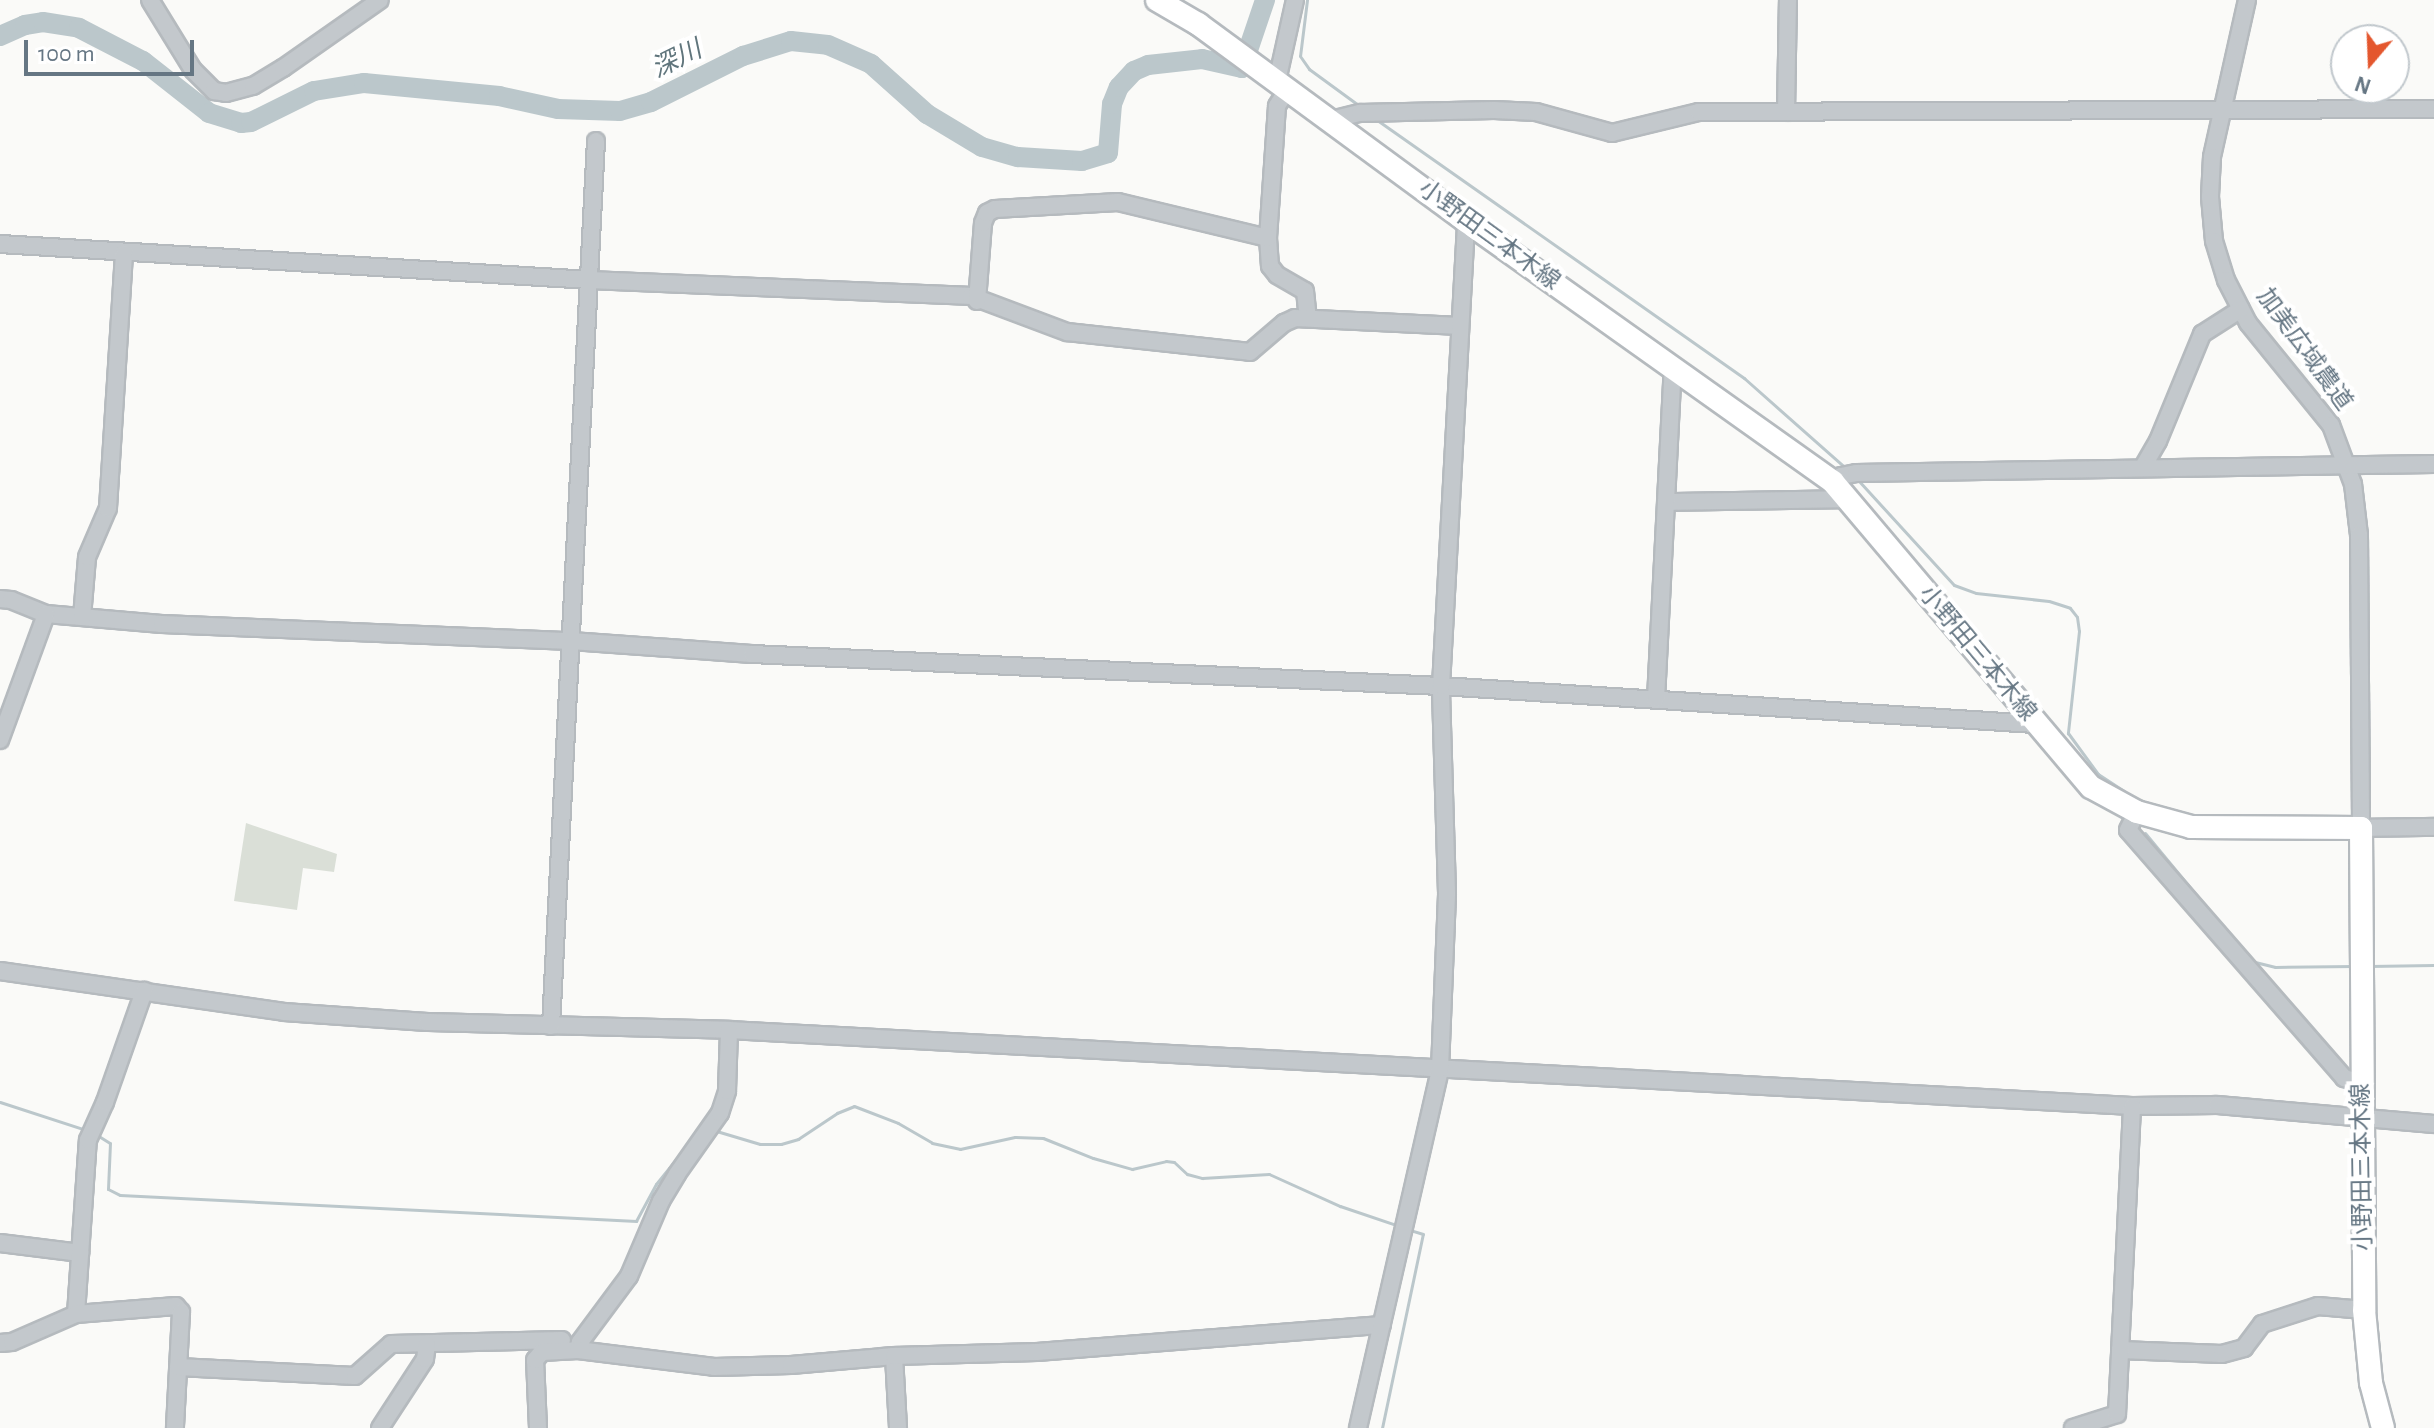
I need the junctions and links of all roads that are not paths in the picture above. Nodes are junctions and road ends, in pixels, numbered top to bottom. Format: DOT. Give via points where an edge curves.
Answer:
graph roads {
  1 [pos="150,0"];
  2 [pos="380,0"];
  3 [pos="1157,0"];
  4 [pos="1295,0"];
  5 [pos="1788,0"];
  6 [pos="2247,0"];
  7 [pos="1282,86"];
  8 [pos="2222,109"];
  9 [pos="2434,109"];
  10 [pos="1786,112"];
  11 [pos="1331,120"];
  12 [pos="596,141"];
  13 [pos="1466,221"];
  14 [pos="1268,238"];
  15 [pos="0,244"];
  16 [pos="124,254"];
  17 [pos="591,280"];
  18 [pos="977,301"];
  19 [pos="2241,309"];
  20 [pos="1308,318"];
  21 [pos="1460,326"];
  22 [pos="1673,367"];
  23 [pos="2348,464"];
  24 [pos="2434,464"];
  25 [pos="2143,467"];
  26 [pos="1840,490"];
  27 [pos="1667,502"];
  28 [pos="0,599"];
  29 [pos="46,614"];
  30 [pos="82,617"];
  31 [pos="571,641"];
  32 [pos="1441,686"];
  33 [pos="1656,699"];
  34 [pos="2035,724"];
  35 [pos="0,740"];
  36 [pos="2137,812"];
  37 [pos="2434,827"];
  38 [pos="2361,828"];
  39 [pos="0,971"];
  40 [pos="144,991"];
  41 [pos="551,1026"];
  42 [pos="729,1030"];
  43 [pos="1440,1069"];
  44 [pos="2362,1083"];
  45 [pos="2132,1106"];
  46 [pos="2364,1118"];
  47 [pos="2434,1124"];
  48 [pos="0,1243"];
  49 [pos="80,1253"];
  50 [pos="2364,1310"];
  51 [pos="76,1314"];
  52 [pos="1382,1325"];
  53 [pos="0,1343"];
  54 [pos="427,1345"];
  55 [pos="579,1346"];
  56 [pos="2120,1350"];
  57 [pos="894,1356"];
  58 [pos="178,1367"];
  59 [pos="175,1428"];
  60 [pos="380,1428"];
  61 [pos="538,1428"];
  62 [pos="898,1428"];
  63 [pos="1358,1428"];
  64 [pos="2073,1428"];
  65 [pos="2383,1428"];
  1 -- 2 [label="street" via="193,70 214,91 226,93 253,86 283,68"];
  3 -- 7 [label="main road, 小野田三本木線"];
  4 -- 7 [label="street"];
  5 -- 10 [label="street"];
  6 -- 8 [label="street, 加美広域農道"];
  7 -- 11 [label="main road, 小野田三本木線"];
  7 -- 14 [label="street"];
  8 -- 9 [label="street"];
  8 -- 10 [label="street"];
  8 -- 19 [label="street, 加美広域農道" via="2212,157 2211,211 2214,241"];
  10 -- 11 [label="street" via="1687,113 1612,133 1536,112 1494,110 1360,113"];
  11 -- 13 [label="main road, 小野田三本木線"];
  12 -- 17 [label="street"];
  13 -- 21 [label="street"];
  13 -- 22 [label="main road, 小野田三本木線"];
  14 -- 18 [label="street" via="1118,202 995,209 983,223"];
  14 -- 20 [label="street" via="1270,266 1305,291"];
  15 -- 16 [label="street"];
  16 -- 17 [label="street"];
  16 -- 30 [label="street" via="108,508 87,557"];
  17 -- 18 [label="street" via="940,294"];
  17 -- 31 [label="street"];
  18 -- 20 [label="street" via="1067,332 1250,352 1284,323"];
  19 -- 23 [label="street, 加美広域農道" via="2331,425"];
  19 -- 25 [label="street" via="2202,334"];
  20 -- 21 [label="street"];
  21 -- 32 [label="street"];
  22 -- 26 [label="main road, 小野田三本木線"];
  22 -- 27 [label="street"];
  23 -- 24 [label="street"];
  23 -- 25 [label="street"];
  23 -- 38 [label="street, 加美広域農道" via="2359,535"];
  25 -- 26 [label="street" via="1856,473 1841,476"];
  26 -- 27 [label="street"];
  26 -- 34 [label="main road, 小野田三本木線"];
  27 -- 33 [label="street"];
  28 -- 29 [label="street"];
  29 -- 30 [label="street"];
  29 -- 35 [label="street"];
  30 -- 31 [label="street"];
  31 -- 32 [label="street"];
  31 -- 41 [label="street"];
  32 -- 33 [label="street"];
  32 -- 43 [label="street" via="1447,893"];
  33 -- 34 [label="street"];
  34 -- 36 [label="main road, 小野田三本木線" via="2091,787"];
  36 -- 38 [label="main road, 小野田三本木線" via="2191,827"];
  36 -- 44 [label="street" via="2128,830 2344,1078"];
  37 -- 38 [label="street"];
  38 -- 44 [label="main road, 小野田三本木線"];
  39 -- 40 [label="street"];
  40 -- 41 [label="street" via="284,1012"];
  40 -- 49 [label="street" via="92,1132"];
  41 -- 42 [label="street"];
  42 -- 43 [label="street"];
  42 -- 55 [label="street" via="727,1091 710,1129 661,1201 629,1276"];
  43 -- 45 [label="street"];
  43 -- 52 [label="street"];
  44 -- 46 [label="main road, 小野田三本木線"];
  45 -- 46 [label="street" via="2217,1105"];
  45 -- 56 [label="street"];
  46 -- 47 [label="street"];
  46 -- 50 [label="main road, 小野田三本木線"];
  48 -- 49 [label="street"];
  49 -- 51 [label="street"];
  50 -- 56 [label="street" via="2318,1306 2262,1324 2244,1348 2222,1354"];
  50 -- 65 [label="main road, 小野田三本木線" via="2371,1383"];
  51 -- 53 [label="street"];
  51 -- 58 [label="street" via="176,1306 181,1312"];
  52 -- 57 [label="street" via="1037,1352"];
  52 -- 63 [label="street"];
  54 -- 55 [label="street"];
  54 -- 58 [label="street" via="387,1345 355,1376"];
  54 -- 60 [label="street" via="425,1359"];
  55 -- 57 [label="street" via="714,1367"];
  55 -- 61 [label="street" via="542,1352 535,1360"];
  56 -- 64 [label="street" via="2117,1414"];
  57 -- 62 [label="street"];
  58 -- 59 [label="street"];
}
